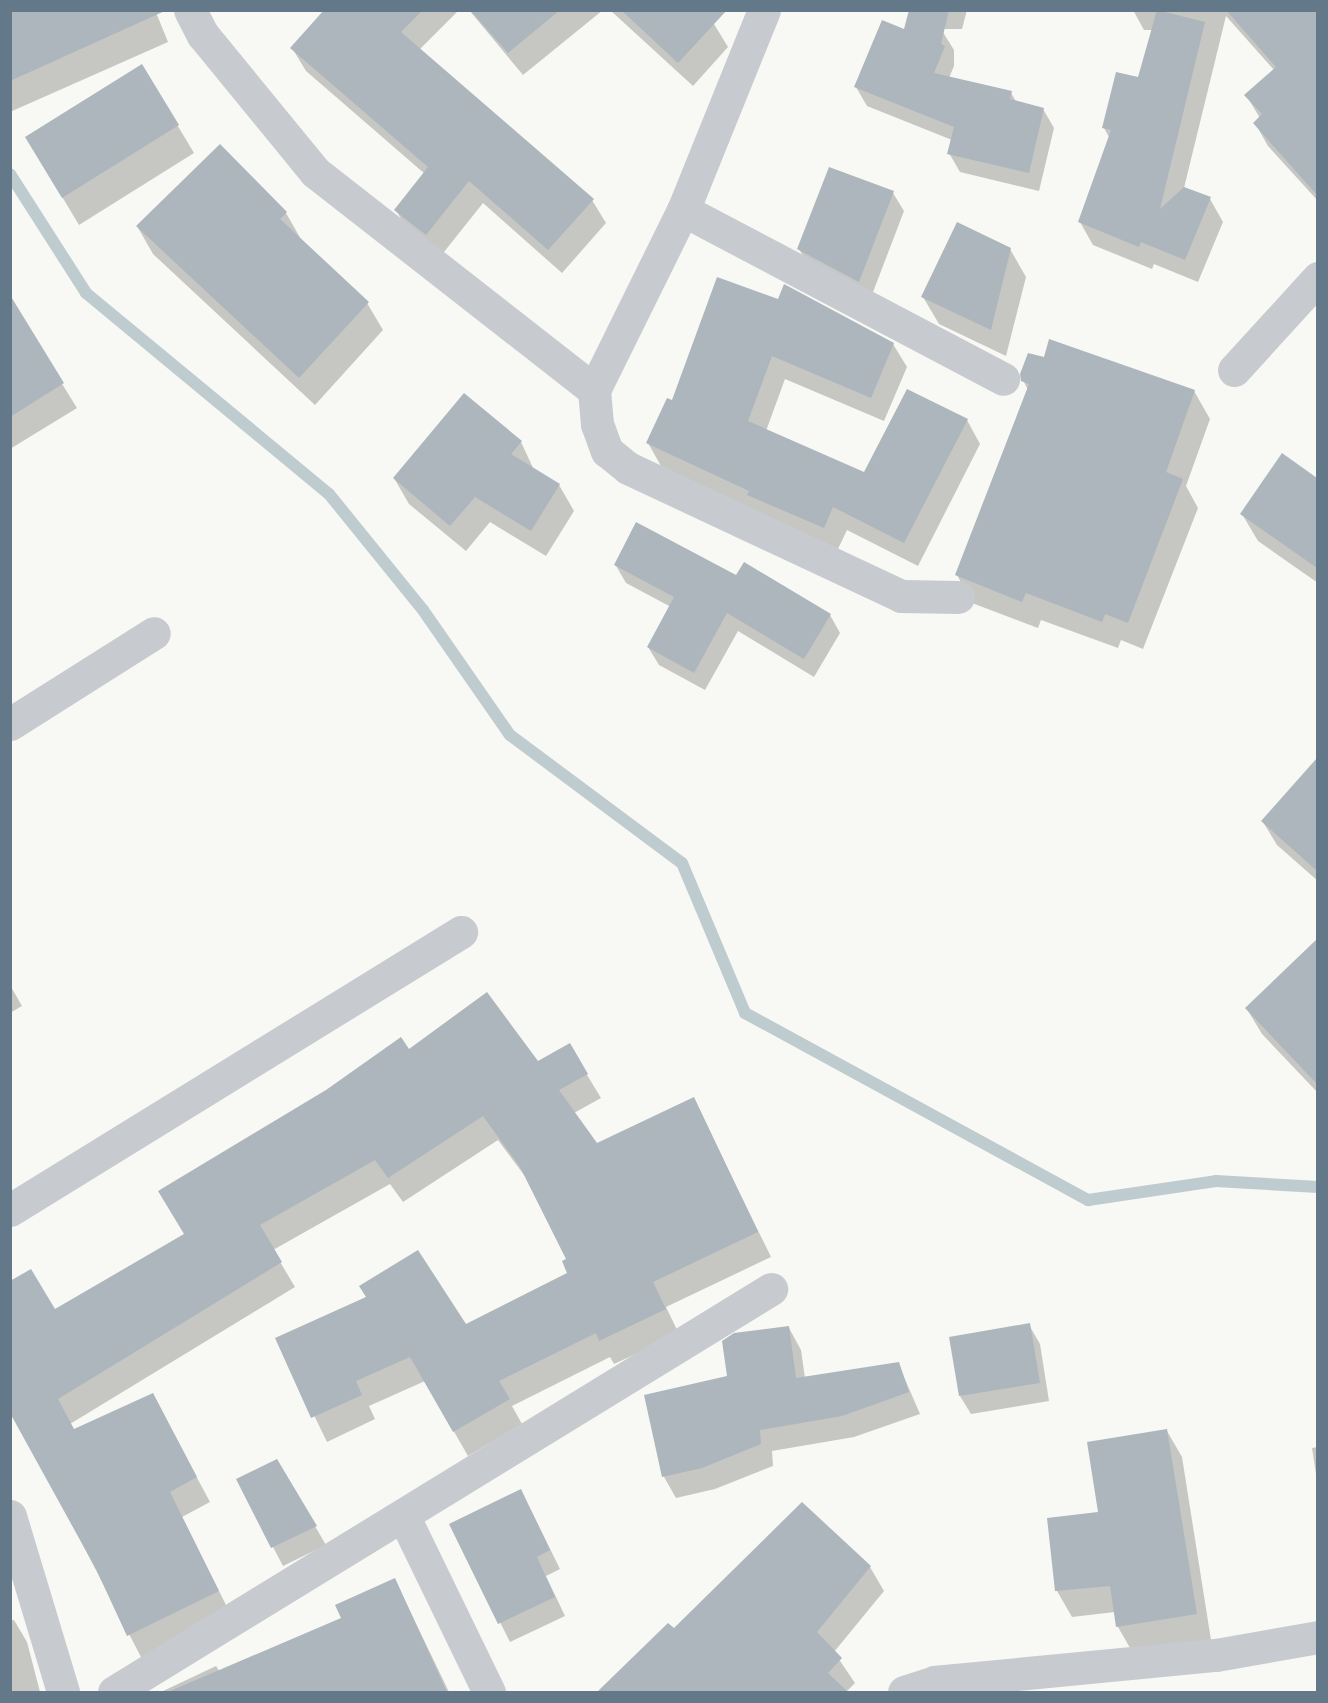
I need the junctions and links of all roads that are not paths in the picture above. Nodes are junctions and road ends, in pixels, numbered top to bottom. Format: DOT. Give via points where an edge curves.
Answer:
graph roads {
  1 [pos="190,10"];
  2 [pos="764,10"];
  3 [pos="683,210"];
  4 [pos="1317,278"];
  5 [pos="1234,370"];
  6 [pos="1003,379"];
  7 [pos="594,390"];
  8 [pos="958,597"];
  9 [pos="154,633"];
  10 [pos="10,724"];
  11 [pos="461,932"];
  12 [pos="10,1210"];
  13 [pos="771,1289"];
  14 [pos="403,1515"];
  15 [pos="10,1516"];
  16 [pos="1317,1637"];
  17 [pos="63,1692"];
  18 [pos="114,1692"];
  19 [pos="489,1692"];
  20 [pos="904,1692"];
  1 -- 7 [label="street" via="203,35 315,172"];
  2 -- 3 [label="street"];
  3 -- 6 [label="street"];
  3 -- 7 [label="street"];
  4 -- 5 [label="street"];
  7 -- 8 [label="street" via="597,424 607,451 628,468 901,596"];
  9 -- 10 [label="street"];
  11 -- 12 [label="street"];
  13 -- 14 [label="street"];
  14 -- 18 [label="street"];
  14 -- 19 [label="street"];
  15 -- 17 [label="street"];
  16 -- 20 [label="street" via="1216,1655 934,1682"];
}
